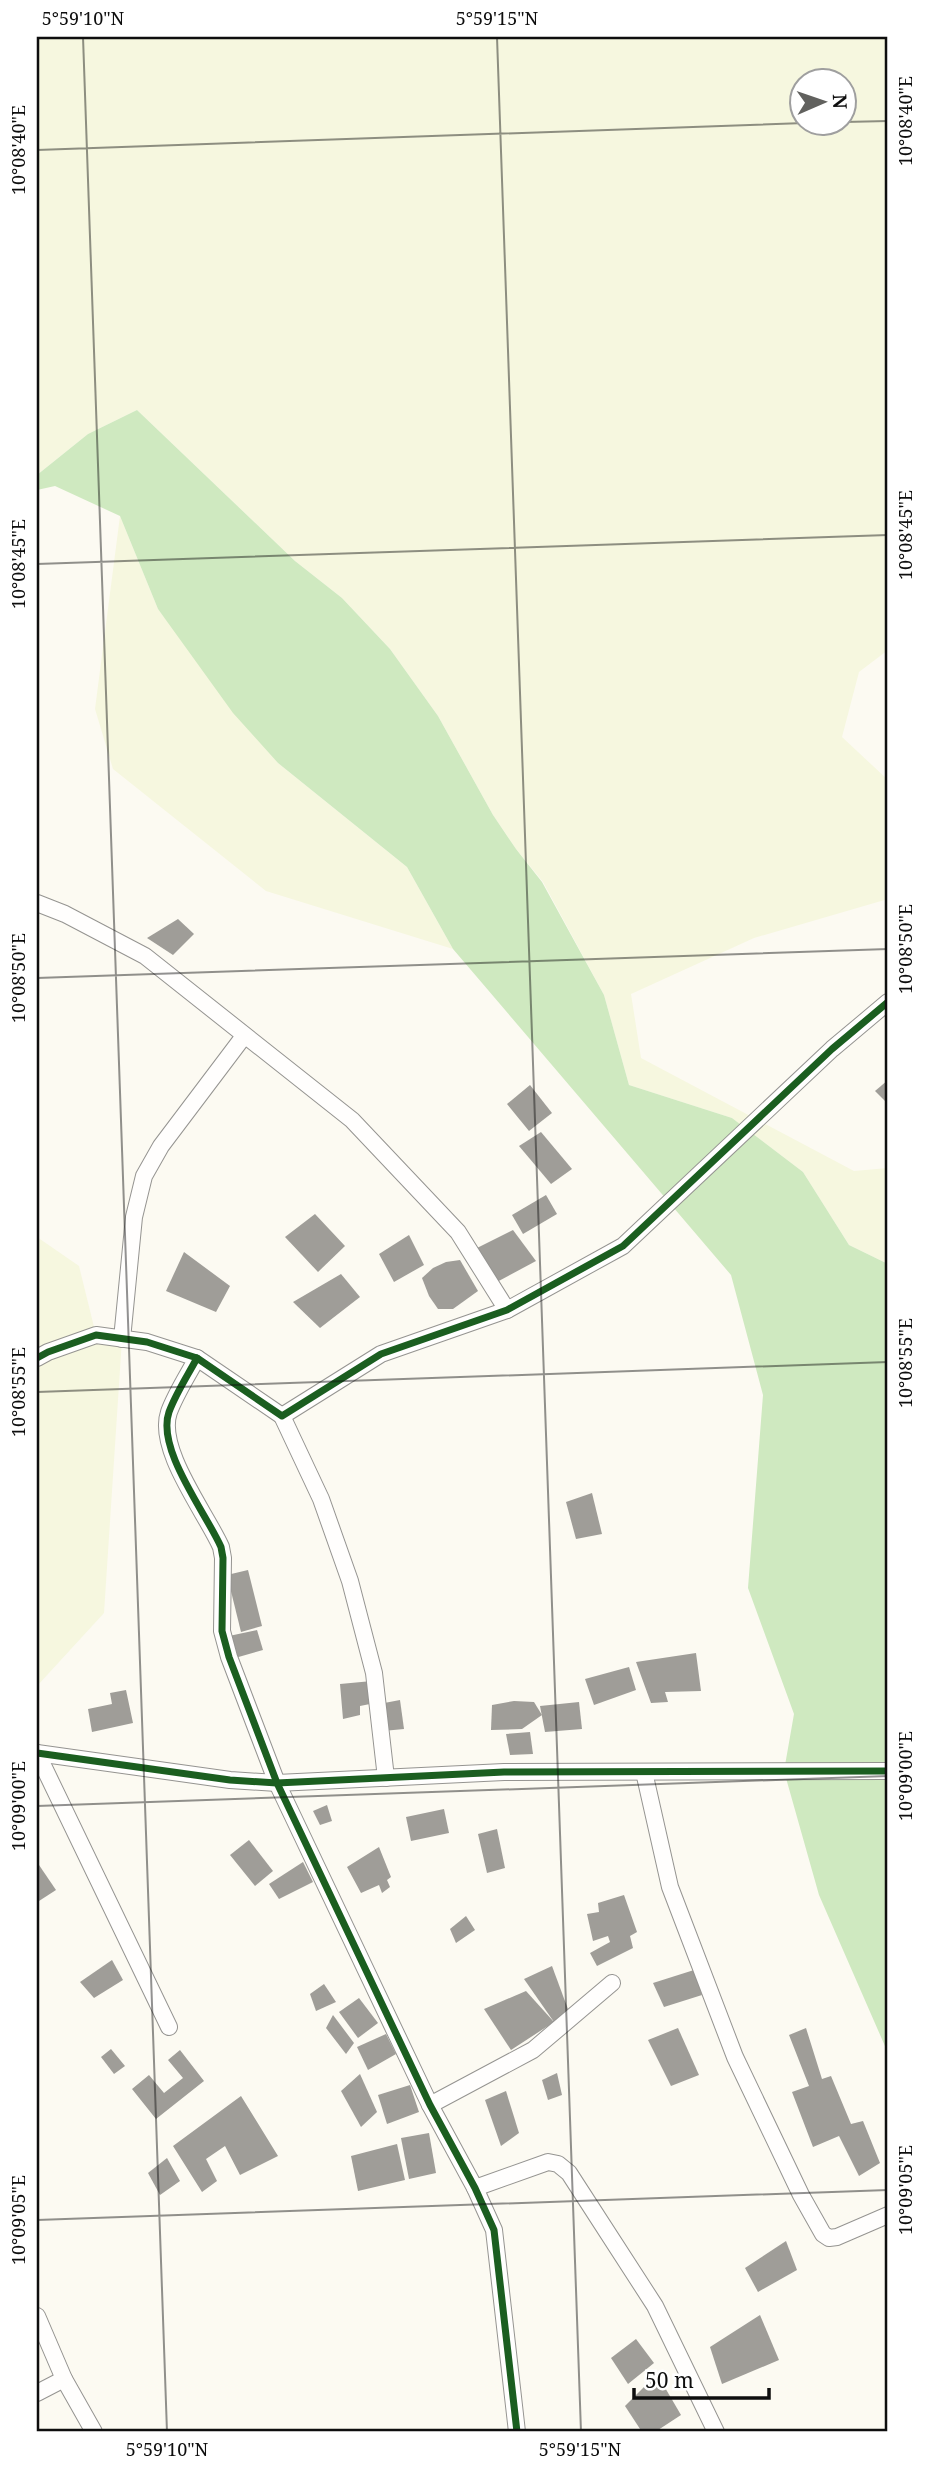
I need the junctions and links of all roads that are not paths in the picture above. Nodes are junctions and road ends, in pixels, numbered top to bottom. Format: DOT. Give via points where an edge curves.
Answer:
graph roads {
  1 [pos="37,903"];
  2 [pos="888,1002"];
  3 [pos="244,1036"];
  4 [pos="507,1310"];
  5 [pos="122,1339"];
  6 [pos="37,1358"];
  7 [pos="197,1358"];
  8 [pos="282,1416"];
  9 [pos="37,1753"];
  10 [pos="888,1771"];
  11 [pos="644,1772"];
  12 [pos="386,1778"];
  13 [pos="277,1783"];
  14 [pos="612,1983"];
  15 [pos="169,2027"];
  16 [pos="430,2105"];
  17 [pos="475,2188"];
  18 [pos="888,2215"];
  19 [pos="37,2316"];
  20 [pos="64,2379"];
  21 [pos="37,2393"];
  22 [pos="94,2432"];
  23 [pos="517,2432"];
  24 [pos="716,2432"];
  1 -- 3 [label="street" via="145,956"];
  2 -- 4 [label="street" via="623,1246"];
  3 -- 4 [label="street" via="352,1120 458,1232"];
  3 -- 5 [label="street" via="160,1146 144,1176 134,1216"];
  4 -- 8 [label="street" via="381,1354"];
  5 -- 6 [label="street" via="96,1335"];
  5 -- 7 [label="street"];
  7 -- 8 [label="street"];
  7 -- 13 [label="street" via="169,1413 170,1446 221,1547 222,1631"];
  8 -- 12 [label="street" via="321,1499 351,1581 374,1673"];
  9 -- 13 [label="street"];
  9 -- 15 [label="street"];
  10 -- 11 [label="street"];
  11 -- 12 [label="street"];
  11 -- 18 [label="street" via="670,1887 735,2057 801,2195 829,2238"];
  12 -- 13 [label="street"];
  13 -- 16 [label="street"];
  14 -- 16 [label="street" via="533,2050"];
  16 -- 17 [label="street"];
  17 -- 23 [label="street" via="494,2230"];
  17 -- 24 [label="street" via="548,2162 569,2173 655,2306"];
  19 -- 20 [label="street"];
  20 -- 21 [label="street"];
  20 -- 22 [label="street"];
}
